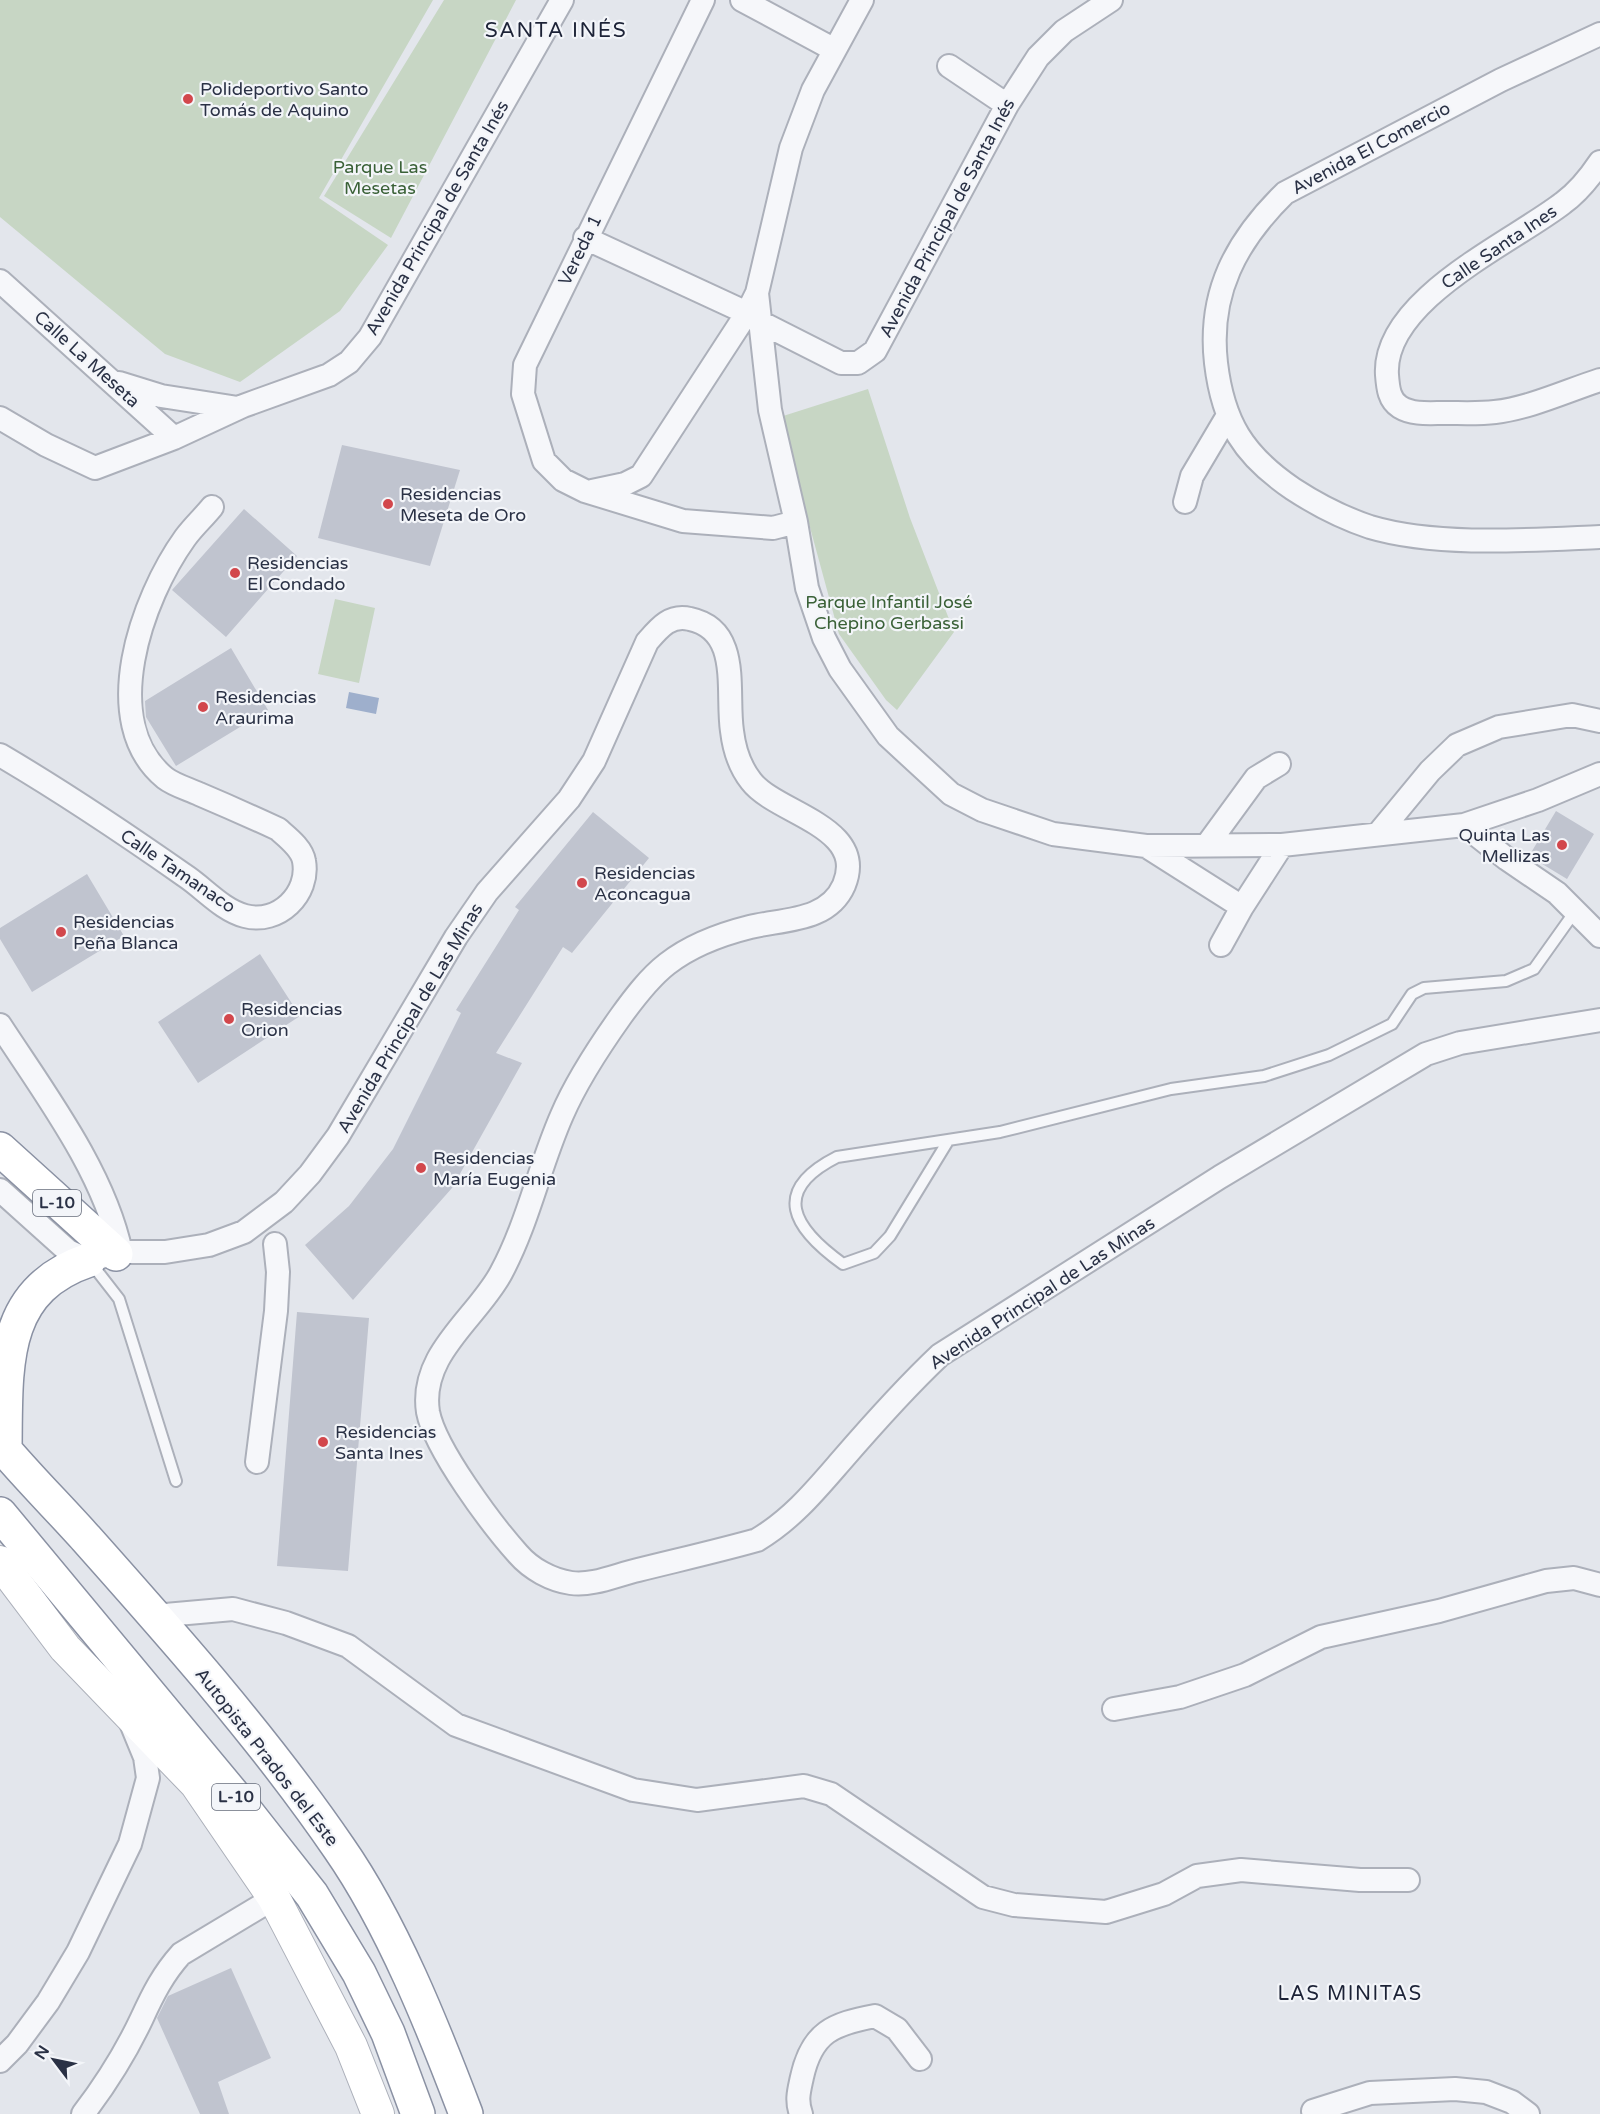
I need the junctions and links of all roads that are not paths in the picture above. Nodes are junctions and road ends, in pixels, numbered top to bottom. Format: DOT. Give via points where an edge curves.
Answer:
graph roads {
  1 [pos="562,0"];
  2 [pos="703,0"];
  3 [pos="742,0"];
  4 [pos="1111,0"];
  5 [pos="863,2"];
  6 [pos="1600,34"];
  7 [pos="833,49"];
  8 [pos="949,66"];
  9 [pos="1006,105"];
  10 [pos="1600,162"];
  11 [pos="585,238"];
  12 [pos="0,281"];
  13 [pos="756,310"];
  14 [pos="110,380"];
  15 [pos="1600,380"];
  16 [pos="238,408"];
  17 [pos="1227,417"];
  18 [pos="0,418"];
  19 [pos="174,438"];
  20 [pos="585,491"];
  21 [pos="1185,502"];
  22 [pos="212,507"];
  23 [pos="796,522"];
  24 [pos="1600,537"];
  25 [pos="1600,721"];
  26 [pos="0,755"];
  27 [pos="1279,764"];
  28 [pos="1600,774"];
  29 [pos="1464,825"];
  30 [pos="1378,834"];
  31 [pos="1207,845"];
  32 [pos="1282,845"];
  33 [pos="1146,846"];
  34 [pos="1242,907"];
  35 [pos="1576,910"];
  36 [pos="1600,936"];
  37 [pos="1221,945"];
  38 [pos="1600,1005"];
  39 [pos="1600,1020"];
  40 [pos="1577,1023"];
  41 [pos="0,1025"];
  42 [pos="948,1141"];
  43 [pos="0,1149"];
  44 [pos="0,1190"];
  45 [pos="275,1244"];
  46 [pos="109,1256"];
  47 [pos="3,1447"];
  48 [pos="257,1462"];
  49 [pos="176,1481"];
  50 [pos="0,1514"];
  51 [pos="0,1562"];
  52 [pos="1600,1585"];
  53 [pos="154,1616"];
  54 [pos="1114,1709"];
  55 [pos="128,1716"];
  56 [pos="196,1784"];
  57 [pos="140,1813"];
  58 [pos="1408,1880"];
  59 [pos="274,1898"];
  60 [pos="920,2059"];
  61 [pos="0,2061"];
  62 [pos="1313,2111"];
  63 [pos="83,2114"];
  64 [pos="378,2114"];
  65 [pos="418,2114"];
  66 [pos="466,2114"];
  67 [pos="801,2114"];
  68 [pos="1528,2114"];
  1 -- 16 [label="street, Avenida Principal de Santa Inés" via="370,338 349,362 329,375"];
  2 -- 11 [label="street, Vereda 1"];
  3 -- 7 [label="street"];
  4 -- 9 [label="street, Avenida Principal de Santa Inés" via="1064,31 1038,57"];
  5 -- 7 [label="street"];
  6 -- 17 [label="street, Avenida El Comercio" via="1501,80 1285,194 1259,219 1222,284 1216,315 1215,350"];
  7 -- 13 [label="street" via="791,148"];
  8 -- 9 [label="street"];
  9 -- 13 [label="street, Avenida Principal de Santa Inés" via="875,351 858,363 841,363"];
  10 -- 15 [label="street, Calle Santa Ines" via="1564,202 1431,294 1401,331 1386,368 1390,396 1412,412 1495,412"];
  11 -- 13 [label="street, Avenida Principal de Santa Inés"];
  11 -- 20 [label="street, Vereda 1" via="525,365 523,393 544,461 563,480"];
  12 -- 14 [label="street, Calle La Meseta"];
  13 -- 20 [label="street" via="640,476 605,490"];
  13 -- 23 [label="street" via="770,410"];
  14 -- 16 [label="street" via="161,396"];
  14 -- 19 [label="street, Calle La Meseta"];
  16 -- 19 [label="street, Avenida Principal de Santa Inés"];
  17 -- 21 [label="street" via="1192,476"];
  17 -- 24 [label="street, Avenida El Comercio" via="1237,437 1257,461 1280,480 1331,511 1370,527 1483,540"];
  18 -- 19 [label="street, Avenida Principal de Santa Inés" via="95,468"];
  20 -- 23 [label="street, Vereda 1" via="683,521 773,528"];
  22 -- 26 [label="street, Calle Tamanaco" via="175,554 148,608 128,687 136,735 149,762 167,780 278,829 292,842 304,859 298,895 269,917 245,916 224,906 187,877"];
  23 -- 33 [label="street" via="807,588 824,638 862,701 888,736 919,767 951,794 1020,824 1089,840"];
  25 -- 30 [label="street" via="1572,715 1499,727 1457,745"];
  27 -- 31 [label="street" via="1256,778"];
  28 -- 29 [label="street"];
  29 -- 30 [label="street"];
  29 -- 35 [label="street"];
  30 -- 32 [label="street"];
  31 -- 32 [label="street"];
  31 -- 33 [label="street"];
  32 -- 34 [label="street"];
  33 -- 34 [label="street"];
  34 -- 37 [label="street"];
  35 -- 36 [label="street"];
  35 -- 42 [label="lane" via="1534,969 1506,981 1424,988 1412,994 1392,1024 1329,1055 1264,1076 1171,1089 1000,1132"];
  38 -- 40 [label="street"];
  39 -- 40 [label="street, Avenida Principal de Las Minas"];
  40 -- 46 [label="street, Avenida Principal de Las Minas" via="1460,1043 1425,1054 1093,1257 940,1355 911,1382 804,1504 782,1525 757,1540 588,1584 551,1578 519,1556 444,1450 428,1411 432,1374 440,1352 478,1308 503,1270 562,1112 606,1036 646,985 666,965 710,941 824,909 835,899 848,871 847,857 829,831 766,796 752,783 742,768 732,730 725,649 717,633 704,623 673,617 647,642 594,761 569,799 487,892 456,937 338,1136 310,1174 267,1216 228,1240 165,1252"];
  41 -- 46 [label="street" via="74,1141 115,1222"];
  42 -- 42 [label="lane" via="837,1157 815,1168 797,1192 795,1205 800,1221 812,1239 843,1264 873,1252 890,1236"];
  43 -- 46 [label="highway, L-10"];
  44 -- 46 [label="street" via="68,1251"];
  45 -- 48 [label="street" via="276,1311"];
  46 -- 47 [label="highway" via="62,1269 33,1288 13,1320 6,1337"];
  46 -- 49 [label="lane"];
  47 -- 53 [label="highway, Autopista Prados del Este / L-10"];
  50 -- 65 [label="highway, L-10" via="312,1895 364,1983 388,2033"];
  51 -- 55 [label="street" via="65,1648"];
  52 -- 54 [label="street" via="1574,1578 1546,1581 1439,1611 1322,1637 1245,1675 1180,1697"];
  53 -- 58 [label="street" via="233,1609 286,1623 348,1646 456,1725 633,1790 697,1800 804,1786 831,1794 982,1897 1014,1905 1106,1912 1164,1894 1197,1876 1241,1870"];
  53 -- 66 [label="highway, Autopista Prados del Este / L-10" via="262,1745 340,1848 368,1893 394,1947"];
  55 -- 56 [label="street"];
  55 -- 57 [label="street" via="145,1757 148,1778"];
  56 -- 57 [label="street" via="167,1779 155,1787"];
  56 -- 59 [label="street"];
  57 -- 61 [label="street" via="130,1844 78,1952 48,2002"];
  59 -- 63 [label="street" via="180,1954 152,1993 103,2088"];
  59 -- 64 [label="street" via="351,2046"];
  60 -- 67 [label="street" via="897,2029 875,2016 842,2022 820,2035 806,2061 797,2102"];
  62 -- 68 [label="street" via="1370,2093 1455,2089 1486,2092 1512,2102"];
}
